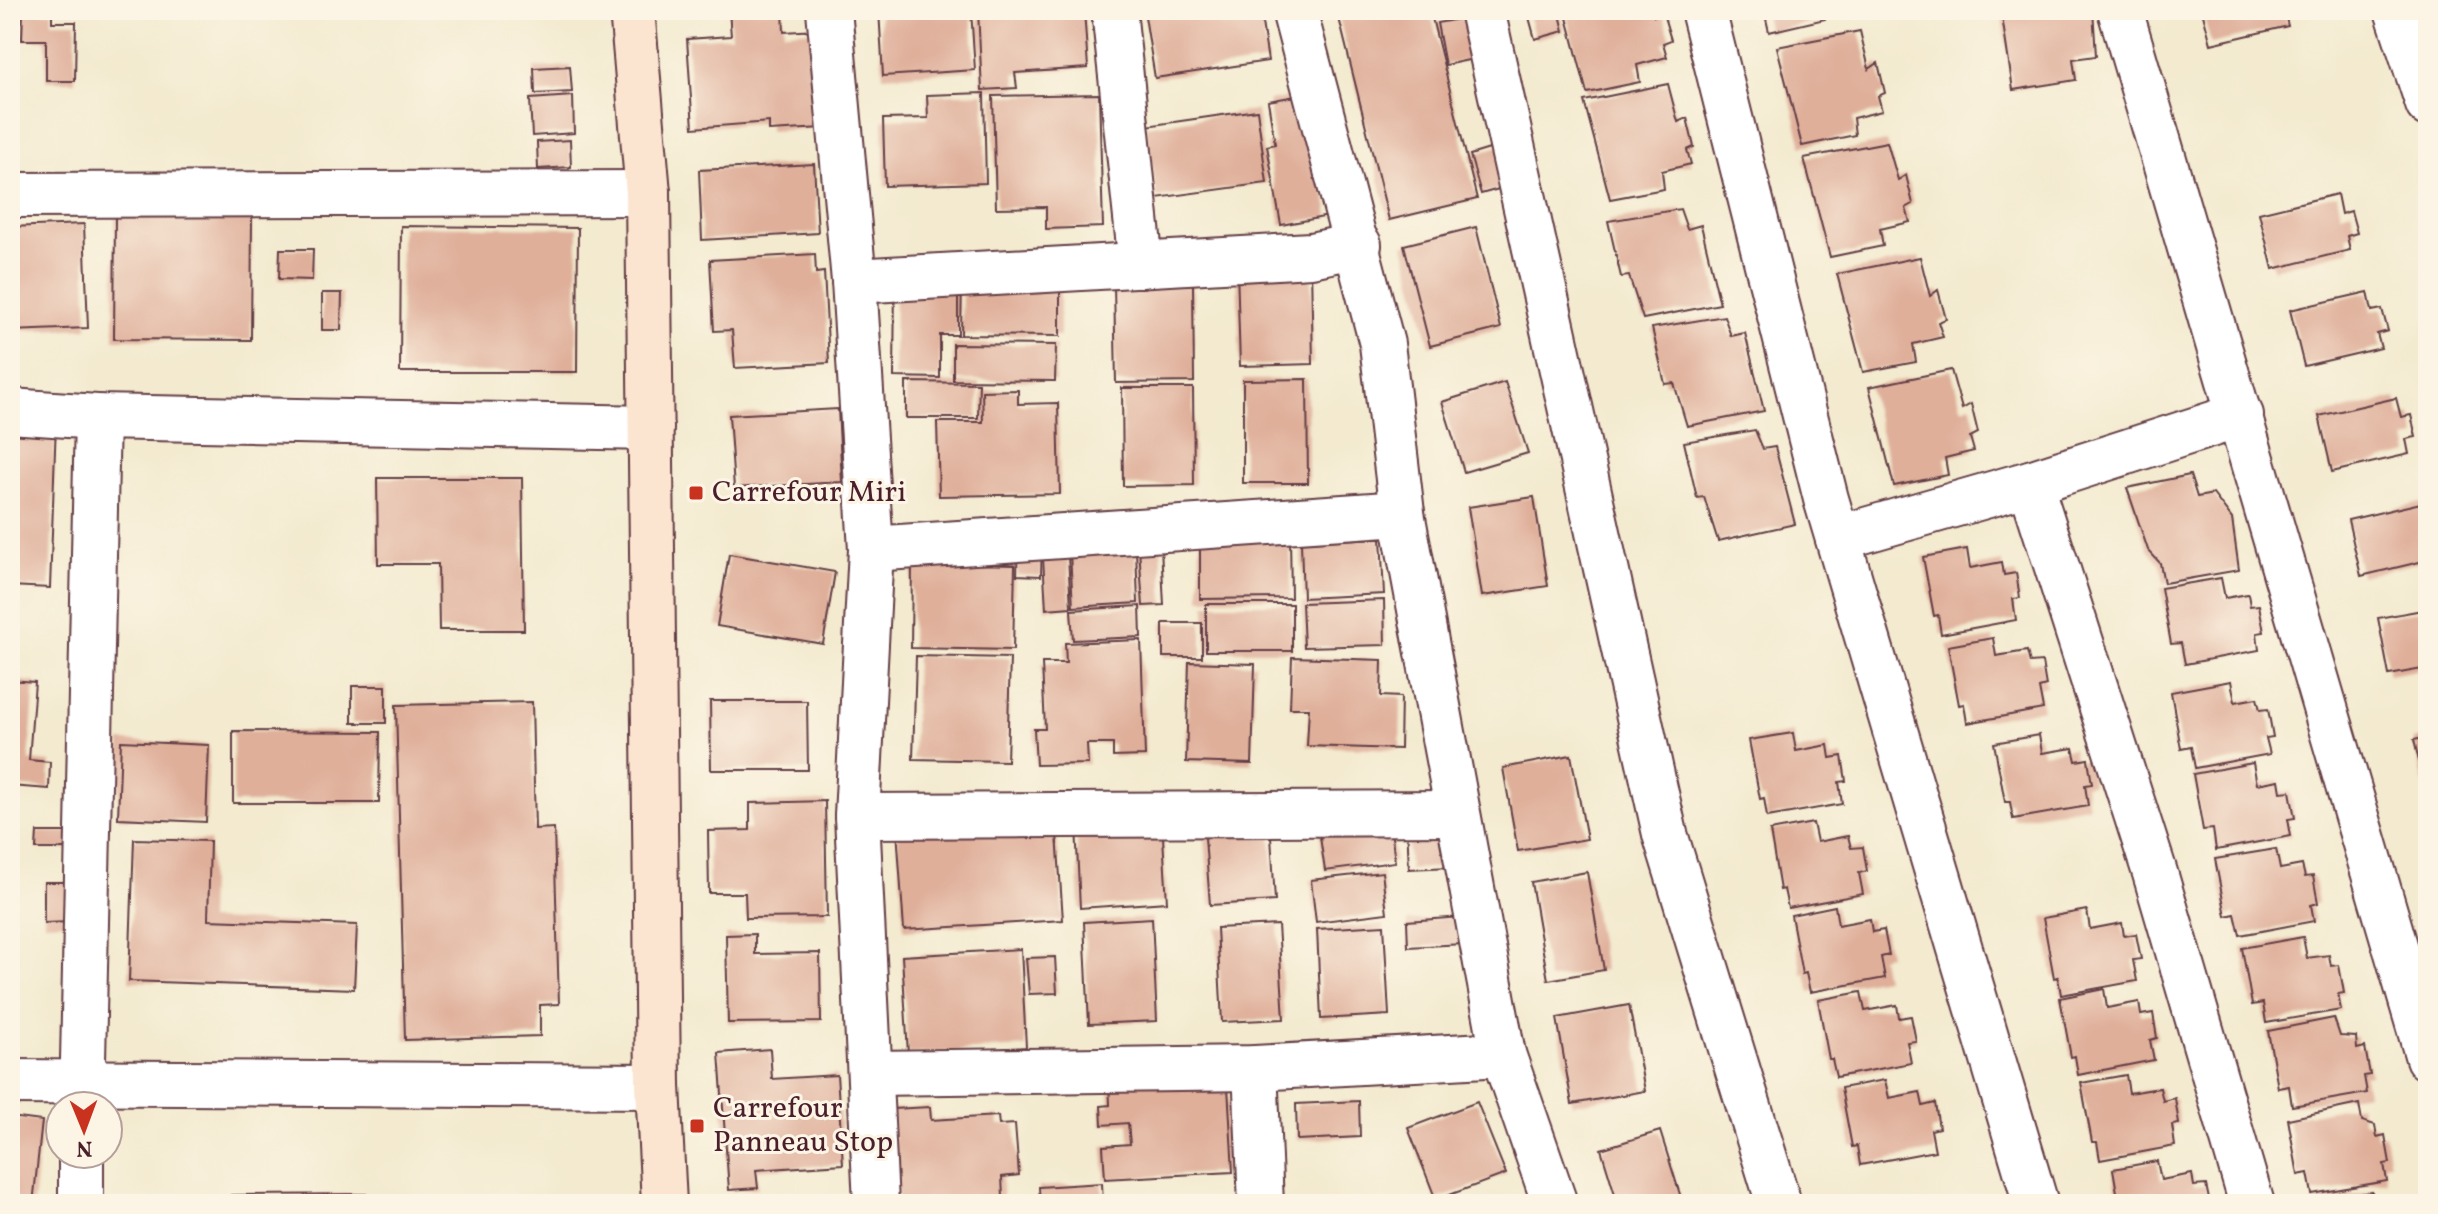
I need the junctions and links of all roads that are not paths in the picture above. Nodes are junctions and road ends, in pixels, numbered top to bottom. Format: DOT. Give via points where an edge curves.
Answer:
graph roads {
  1 [pos="632,10"];
  2 [pos="829,10"];
  3 [pos="1114,10"];
  4 [pos="1294,10"];
  5 [pos="1482,10"];
  6 [pos="1703,10"];
  7 [pos="2120,10"];
  8 [pos="2397,10"];
  9 [pos="2428,104"];
  10 [pos="648,193"];
  11 [pos="10,195"];
  12 [pos="1359,245"];
  13 [pos="1141,265"];
  14 [pos="854,281"];
  15 [pos="10,411"];
  16 [pos="2241,415"];
  17 [pos="97,417"];
  18 [pos="651,428"];
  19 [pos="2030,483"];
  20 [pos="1402,513"];
  21 [pos="1838,538"];
  22 [pos="871,549"];
  23 [pos="1457,813"];
  24 [pos="857,816"];
  25 [pos="1503,1054"];
  26 [pos="2428,1058"];
  27 [pos="1255,1068"];
  28 [pos="871,1073"];
  29 [pos="10,1082"];
  30 [pos="658,1086"];
  31 [pos="54,1090"];
  32 [pos="82,1090"];
  33 [pos="124,1094"];
  34 [pos="81,1170"];
  35 [pos="81,1204"];
  36 [pos="664,1204"];
  37 [pos="876,1204"];
  38 [pos="1261,1204"];
  39 [pos="1555,1204"];
  40 [pos="1779,1204"];
  41 [pos="2036,1204"];
  42 [pos="2252,1204"];
  1 -- 10 [label="street"];
  2 -- 14 [label="street"];
  3 -- 13 [label="street"];
  4 -- 12 [label="street"];
  5 -- 40 [label="street" via="1665,834"];
  6 -- 21 [label="street"];
  7 -- 16 [label="street"];
  8 -- 9 [label="street"];
  10 -- 11 [label="street"];
  10 -- 18 [label="street"];
  12 -- 13 [label="street" via="1311,255"];
  12 -- 20 [label="street" via="1382,344"];
  13 -- 14 [label="street"];
  14 -- 22 [label="street"];
  15 -- 17 [label="street"];
  16 -- 19 [label="street"];
  16 -- 26 [label="street"];
  17 -- 18 [label="street"];
  17 -- 32 [label="street"];
  18 -- 30 [label="street"];
  19 -- 21 [label="street"];
  19 -- 42 [label="street" via="2155,873"];
  20 -- 22 [label="street"];
  20 -- 23 [label="street"];
  21 -- 41 [label="street"];
  22 -- 24 [label="street"];
  23 -- 24 [label="street"];
  23 -- 25 [label="street"];
  24 -- 28 [label="street"];
  25 -- 27 [label="street"];
  25 -- 39 [label="street"];
  27 -- 28 [label="street"];
  27 -- 38 [label="street"];
  28 -- 37 [label="street"];
  29 -- 31 [label="street"];
  30 -- 33 [label="street"];
  30 -- 36 [label="street"];
  34 -- 35 [label="street"];
}
